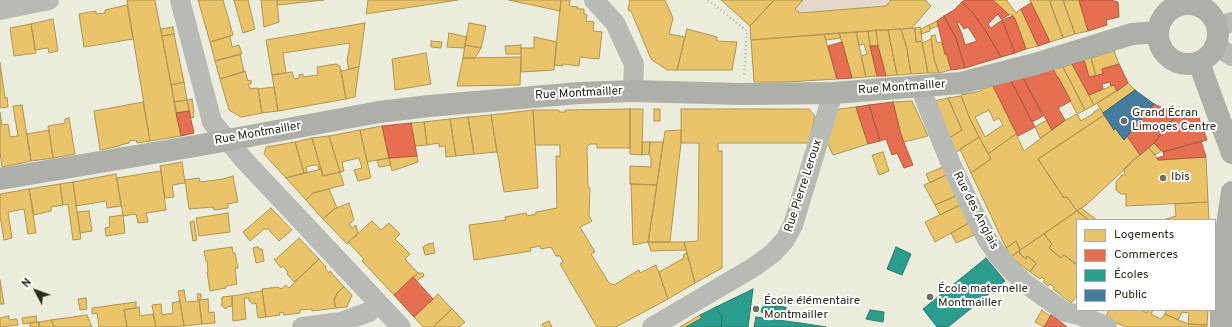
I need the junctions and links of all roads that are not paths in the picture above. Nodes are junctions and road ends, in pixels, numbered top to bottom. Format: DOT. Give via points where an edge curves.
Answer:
graph roads {
  1 [pos="49,0"];
  2 [pos="180,0"];
  3 [pos="594,0"];
  4 [pos="1194,2"];
  5 [pos="1164,5"];
  6 [pos="0,10"];
  7 [pos="1157,32"];
  8 [pos="1224,37"];
  9 [pos="1198,63"];
  10 [pos="920,87"];
  11 [pos="633,91"];
  12 [pos="833,93"];
  13 [pos="226,140"];
  14 [pos="1232,153"];
  15 [pos="0,179"];
  16 [pos="1232,192"];
  17 [pos="1227,261"];
  18 [pos="378,303"];
  19 [pos="302,327"];
  20 [pos="401,327"];
  21 [pos="652,327"];
  22 [pos="1107,327"];
  23 [pos="1221,327"];
  1 -- 6 [label="street"];
  2 -- 13 [label="street" via="212,122"];
  3 -- 11 [label="street" via="615,23 634,64"];
  4 -- 5 [label="main road"];
  4 -- 8 [label="main road" via="1209,11"];
  5 -- 7 [label="main road"];
  7 -- 9 [label="main road" via="1160,48 1170,59 1184,64"];
  7 -- 10 [label="main road, Rue Montmailler" via="1132,34 1035,64 961,83"];
  8 -- 9 [label="main road" via="1209,56"];
  9 -- 14 [label="main road"];
  10 -- 12 [label="main road, Rue Montmailler"];
  10 -- 22 [label="street, Rue des Anglais" via="950,162 987,239 998,255 1026,284 1065,312 1080,315"];
  11 -- 12 [label="main road, Rue Montmailler"];
  11 -- 13 [label="main road, Rue Montmailler" via="578,93 378,112"];
  12 -- 21 [label="street, Rue Pierre Leroux" via="793,225 785,240 774,253 754,267"];
  13 -- 15 [label="main road, Rue Montmailler"];
  13 -- 18 [label="street"];
  16 -- 17 [label="main road" via="1221,253"];
  17 -- 23 [label="main road"];
  18 -- 19 [label="street" via="369,312 341,322"];
  18 -- 20 [label="street"];
}
